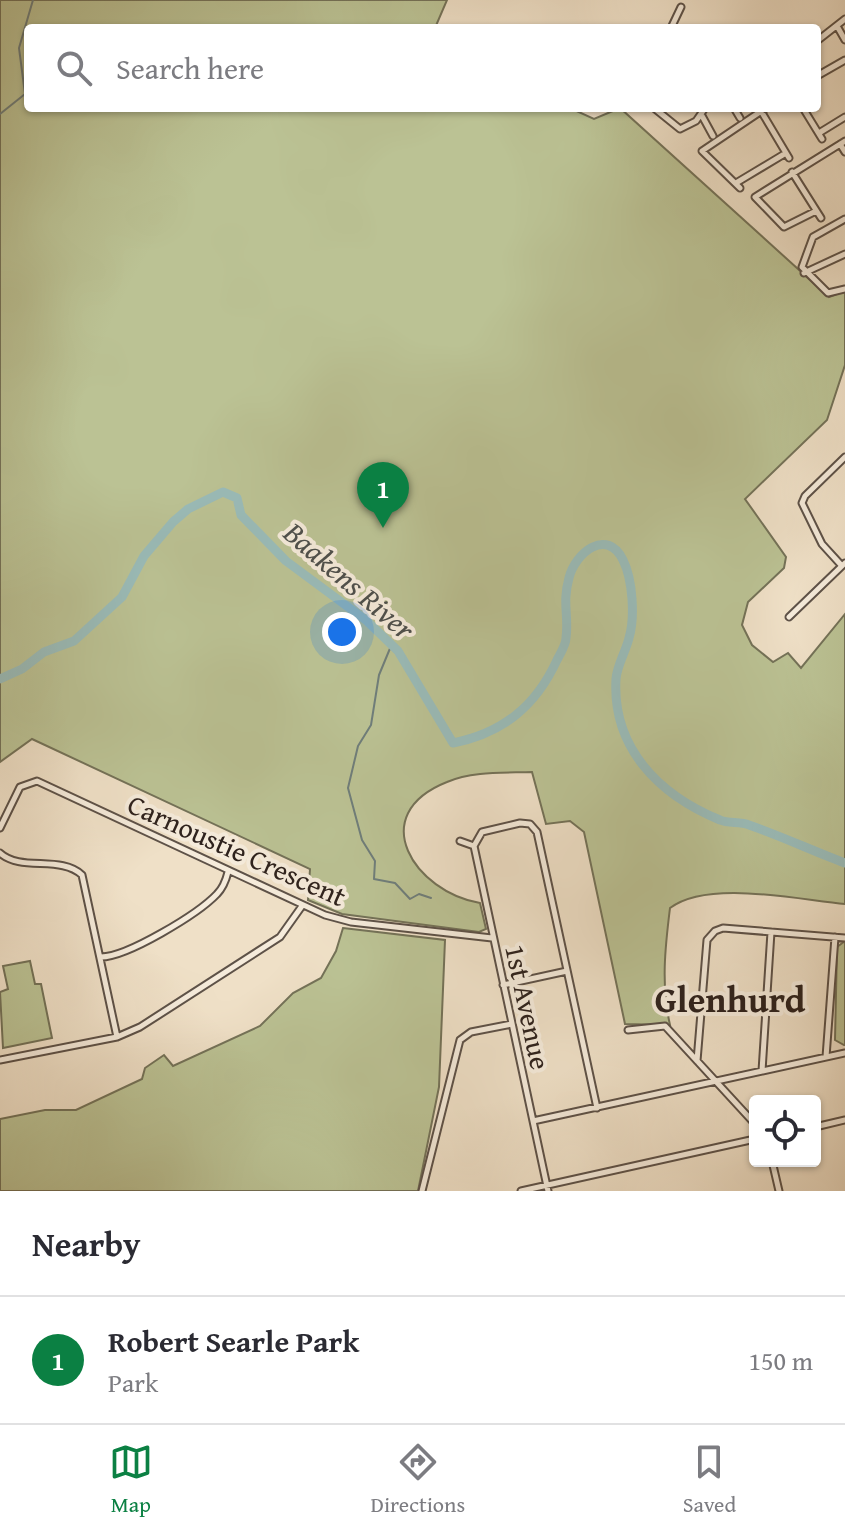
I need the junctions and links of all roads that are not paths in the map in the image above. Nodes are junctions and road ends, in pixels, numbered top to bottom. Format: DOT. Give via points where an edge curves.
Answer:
graph roads {
  1 [pos="681,7"];
  2 [pos="845,19"];
  3 [pos="673,24"];
  4 [pos="837,26"];
  5 [pos="821,38"];
  6 [pos="845,40"];
  7 [pos="845,60"];
  8 [pos="821,74"];
  9 [pos="659,112"];
  10 [pos="736,112"];
  11 [pos="761,112"];
  12 [pos="765,112"];
  13 [pos="806,112"];
  14 [pos="701,114"];
  15 [pos="845,117"];
  16 [pos="740,118"];
  17 [pos="713,136"];
  18 [pos="842,142"];
  19 [pos="845,152"];
  20 [pos="792,172"];
  21 [pos="816,211"];
  22 [pos="821,218"];
  23 [pos="845,219"];
  24 [pos="845,254"];
  25 [pos="804,273"];
  26 [pos="845,289"];
  27 [pos="845,457"];
  28 [pos="843,565"];
  29 [pos="789,617"];
  30 [pos="0,828"];
  31 [pos="460,841"];
  32 [pos="474,846"];
  33 [pos="0,853"];
  34 [pos="228,872"];
  35 [pos="302,906"];
  36 [pos="771,932"];
  37 [pos="835,937"];
  38 [pos="492,938"];
  39 [pos="845,938"];
  40 [pos="101,957"];
  41 [pos="567,971"];
  42 [pos="503,985"];
  43 [pos="512,1024"];
  44 [pos="628,1030"];
  45 [pos="117,1037"];
  46 [pos="699,1043"];
  47 [pos="682,1044"];
  48 [pos="845,1053"];
  49 [pos="826,1057"];
  50 [pos="0,1060"];
  51 [pos="697,1061"];
  52 [pos="762,1071"];
  53 [pos="716,1082"];
  54 [pos="597,1108"];
  55 [pos="749,1118"];
  56 [pos="845,1120"];
  57 [pos="533,1121"];
  58 [pos="821,1126"];
  59 [pos="749,1140"];
  60 [pos="773,1167"];
  61 [pos="547,1188"];
  62 [pos="422,1191"];
  63 [pos="521,1191"];
  64 [pos="779,1191"];
  1 -- 3 [label="street"];
  2 -- 4 [label="street"];
  4 -- 5 [label="street"];
  4 -- 6 [label="street"];
  7 -- 8 [label="street"];
  9 -- 14 [label="street" via="678,129"];
  10 -- 16 [label="street"];
  11 -- 12 [label="street" via="702,151 738,186 788,155"];
  13 -- 15 [label="street" via="821,136"];
  14 -- 17 [label="street"];
  18 -- 19 [label="street"];
  18 -- 20 [label="street"];
  20 -- 21 [label="street"];
  20 -- 21 [label="street" via="756,193 756,201 784,227"];
  21 -- 22 [label="street"];
  23 -- 25 [label="street" via="813,237"];
  24 -- 25 [label="street"];
  25 -- 26 [label="street" via="828,293"];
  27 -- 28 [label="street" via="802,503 822,544"];
  28 -- 29 [label="street"];
  30 -- 34 [label="street, Carnoustie Crescent" via="18,790 34,781"];
  31 -- 32 [label="street"];
  32 -- 38 [label="street, 1st Avenue"];
  32 -- 41 [label="street" via="478,835 488,830 520,823 534,828"];
  33 -- 40 [label="street" via="11,860 80,873"];
  34 -- 35 [label="street, Carnoustie Crescent"];
  34 -- 40 [label="street" via="220,891 206,903 126,952"];
  35 -- 38 [label="street, Carnoustie Crescent" via="351,922"];
  35 -- 45 [label="street" via="280,937"];
  36 -- 37 [label="street"];
  36 -- 46 [label="street" via="719,929 707,940"];
  36 -- 52 [label="street"];
  37 -- 39 [label="street"];
  37 -- 49 [label="street"];
  38 -- 42 [label="street, 1st Avenue"];
  40 -- 45 [label="street"];
  41 -- 42 [label="street"];
  41 -- 54 [label="street"];
  42 -- 43 [label="street, 1st Avenue"];
  43 -- 57 [label="street, 1st Avenue"];
  43 -- 62 [label="street" via="469,1033 460,1040"];
  44 -- 47 [label="street" via="664,1026"];
  45 -- 50 [label="street"];
  46 -- 47 [label="street"];
  46 -- 51 [label="street"];
  47 -- 51 [label="street"];
  48 -- 49 [label="street"];
  49 -- 52 [label="street"];
  51 -- 53 [label="street"];
  52 -- 53 [label="street"];
  53 -- 54 [label="street"];
  53 -- 55 [label="street"];
  54 -- 57 [label="street"];
  56 -- 58 [label="street"];
  57 -- 61 [label="street, 1st Avenue"];
  59 -- 61 [label="street"];
  60 -- 64 [label="street"];
  61 -- 63 [label="street"];
}
